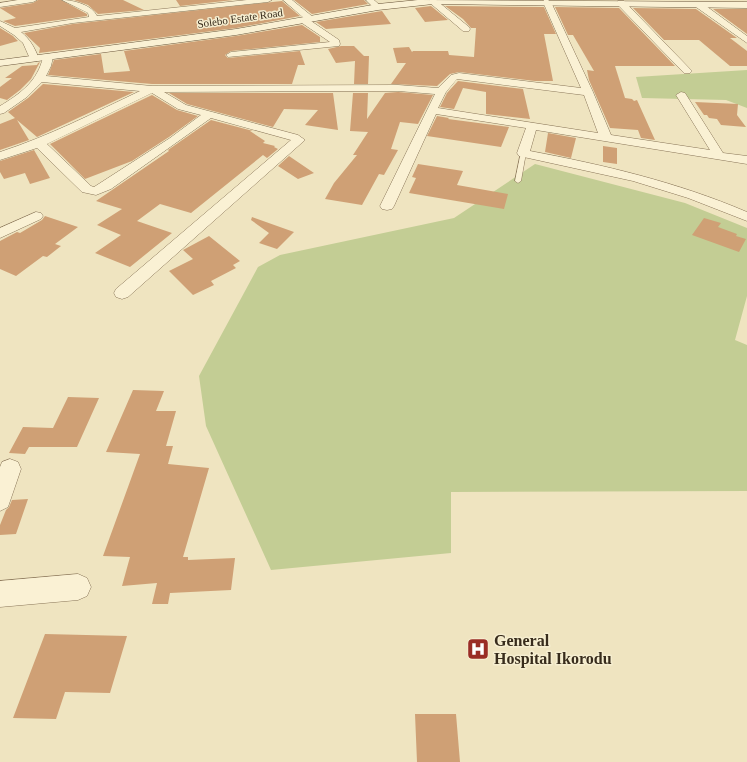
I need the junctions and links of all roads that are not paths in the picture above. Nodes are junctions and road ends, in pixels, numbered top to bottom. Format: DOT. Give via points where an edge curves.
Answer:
graph roads {
  1 [pos="33,0"];
  2 [pos="66,0"];
  3 [pos="268,0"];
  4 [pos="287,0"];
  5 [pos="370,0"];
  6 [pos="428,0"];
  7 [pos="174,1"];
  8 [pos="547,2"];
  9 [pos="621,3"];
  10 [pos="699,4"];
  11 [pos="0,5"];
  12 [pos="747,5"];
  13 [pos="378,7"];
  14 [pos="178,10"];
  15 [pos="94,19"];
  16 [pos="307,20"];
  17 [pos="0,23"];
  18 [pos="466,28"];
  19 [pos="14,31"];
  20 [pos="747,40"];
  21 [pos="231,55"];
  22 [pos="48,57"];
  23 [pos="34,59"];
  24 [pos="0,64"];
  25 [pos="687,71"];
  26 [pos="40,79"];
  27 [pos="152,89"];
  28 [pos="441,91"];
  29 [pos="588,92"];
  30 [pos="681,95"];
  31 [pos="431,110"];
  32 [pos="0,111"];
  33 [pos="208,115"];
  34 [pos="532,126"];
  35 [pos="606,138"];
  36 [pos="39,143"];
  37 [pos="523,154"];
  38 [pos="0,156"];
  39 [pos="719,156"];
  40 [pos="747,160"];
  41 [pos="518,181"];
  42 [pos="387,206"];
  43 [pos="36,216"];
  44 [pos="747,217"];
  45 [pos="0,234"];
  46 [pos="122,293"];
  47 [pos="10,469"];
  48 [pos="0,500"];
  49 [pos="78,587"];
  50 [pos="0,594"];
  1 -- 11 [label="street"];
  2 -- 15 [label="street" via="91,12"];
  3 -- 14 [label="street"];
  4 -- 16 [label="street"];
  5 -- 13 [label="street"];
  6 -- 8 [label="street, Solebo Estate Road"];
  6 -- 13 [label="street, Solebo Estate Road"];
  6 -- 18 [label="street"];
  7 -- 14 [label="street"];
  8 -- 9 [label="street, Solebo Estate Road"];
  8 -- 29 [label="street"];
  9 -- 10 [label="street, Solebo Estate Road"];
  9 -- 25 [label="street"];
  10 -- 12 [label="street, Solebo Estate Road"];
  10 -- 20 [label="street"];
  13 -- 16 [label="street, Solebo Estate Road"];
  14 -- 15 [label="street"];
  15 -- 19 [label="street"];
  16 -- 21 [label="street" via="336,44"];
  16 -- 22 [label="street, Solebo Estate Road"];
  17 -- 19 [label="street"];
  19 -- 23 [label="street" via="30,45"];
  22 -- 23 [label="street, Solebo Estate Road"];
  22 -- 26 [label="street" via="46,69"];
  23 -- 24 [label="street, Solebo Estate Road"];
  26 -- 27 [label="street"];
  26 -- 32 [label="street"];
  27 -- 28 [label="street" via="398,88"];
  27 -- 33 [label="street" via="182,107"];
  27 -- 36 [label="street"];
  28 -- 29 [label="street" via="454,77 459,76"];
  28 -- 31 [label="street"];
  29 -- 35 [label="street"];
  30 -- 39 [label="street"];
  31 -- 34 [label="street"];
  31 -- 42 [label="street"];
  33 -- 36 [label="street" via="96,191 87,189"];
  33 -- 46 [label="street" via="252,125 299,140"];
  34 -- 35 [label="street"];
  34 -- 37 [label="street"];
  35 -- 39 [label="street"];
  36 -- 38 [label="street"];
  37 -- 41 [label="lane"];
  37 -- 44 [label="street" via="613,172 699,198"];
  39 -- 40 [label="street"];
  43 -- 45 [label="street"];
  47 -- 48 [label="street"];
  49 -- 50 [label="street"];
}
